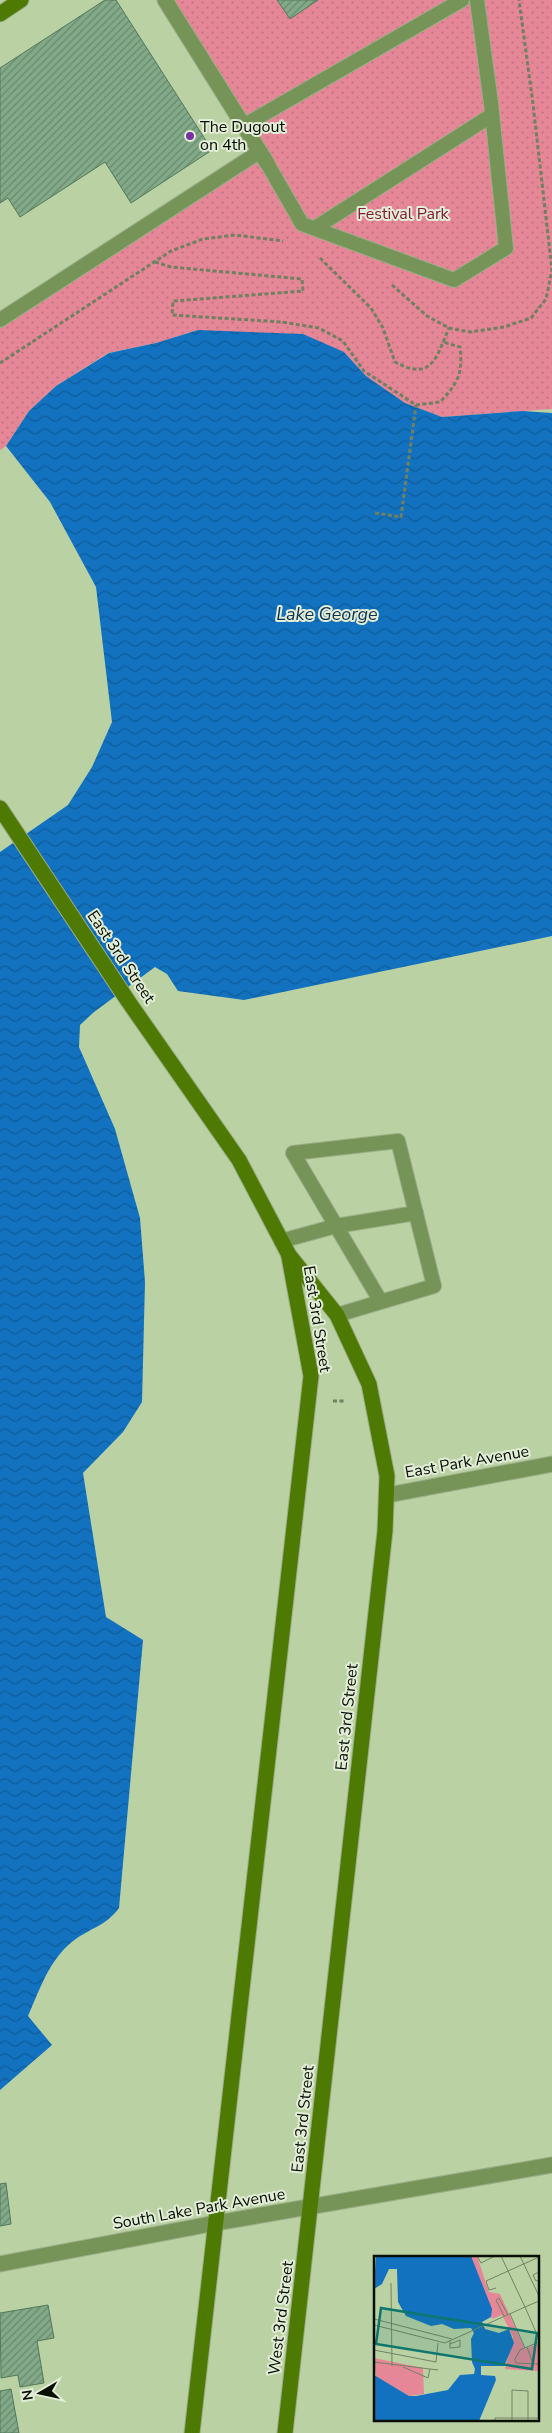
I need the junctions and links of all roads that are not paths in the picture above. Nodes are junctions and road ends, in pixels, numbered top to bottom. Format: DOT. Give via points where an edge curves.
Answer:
graph roads {
  1 [pos="21,0"];
  2 [pos="164,0"];
  3 [pos="462,0"];
  4 [pos="477,0"];
  5 [pos="0,14"];
  6 [pos="492,115"];
  7 [pos="243,126"];
  8 [pos="263,158"];
  9 [pos="315,228"];
  10 [pos="0,320"];
  11 [pos="0,808"];
  12 [pos="416,1213"];
  13 [pos="336,1226"];
  14 [pos="281,1241"];
  15 [pos="289,1255"];
  16 [pos="381,1302"];
  17 [pos="337,1315"];
  18 [pos="552,1464"];
  19 [pos="388,1495"];
  20 [pos="552,2165"];
  21 [pos="312,2206"];
  22 [pos="216,2223"];
  23 [pos="0,2264"];
  24 [pos="192,2433"];
  25 [pos="285,2433"];
  1 -- 5 [label="street"];
  2 -- 7 [label="street"];
  3 -- 7 [label="lane"];
  4 -- 6 [label="lane"];
  6 -- 9 [label="lane"];
  6 -- 9 [label="lane" via="506,248 454,280"];
  7 -- 8 [label="street"];
  8 -- 9 [label="lane" via="302,224"];
  8 -- 10 [label="lane"];
  11 -- 14 [label="street, East 3rd Street" via="239,1160"];
  12 -- 13 [label="lane"];
  12 -- 13 [label="lane" via="398,1141 293,1154"];
  12 -- 16 [label="lane" via="434,1286"];
  13 -- 14 [label="lane"];
  13 -- 16 [label="lane"];
  14 -- 15 [label="street, East 3rd Street"];
  15 -- 17 [label="street, East 3rd Street"];
  15 -- 22 [label="street, East 3rd Street" via="311,1376"];
  16 -- 17 [label="lane"];
  17 -- 19 [label="street, East 3rd Street" via="368,1384"];
  18 -- 19 [label="street, East Park Avenue"];
  19 -- 21 [label="street, East 3rd Street"];
  20 -- 21 [label="street, South Lake Park Avenue"];
  21 -- 22 [label="street, South Lake Park Avenue"];
  21 -- 25 [label="street, West 3rd Street"];
  22 -- 23 [label="street, South Lake Park Avenue"];
  22 -- 24 [label="street"];
}
